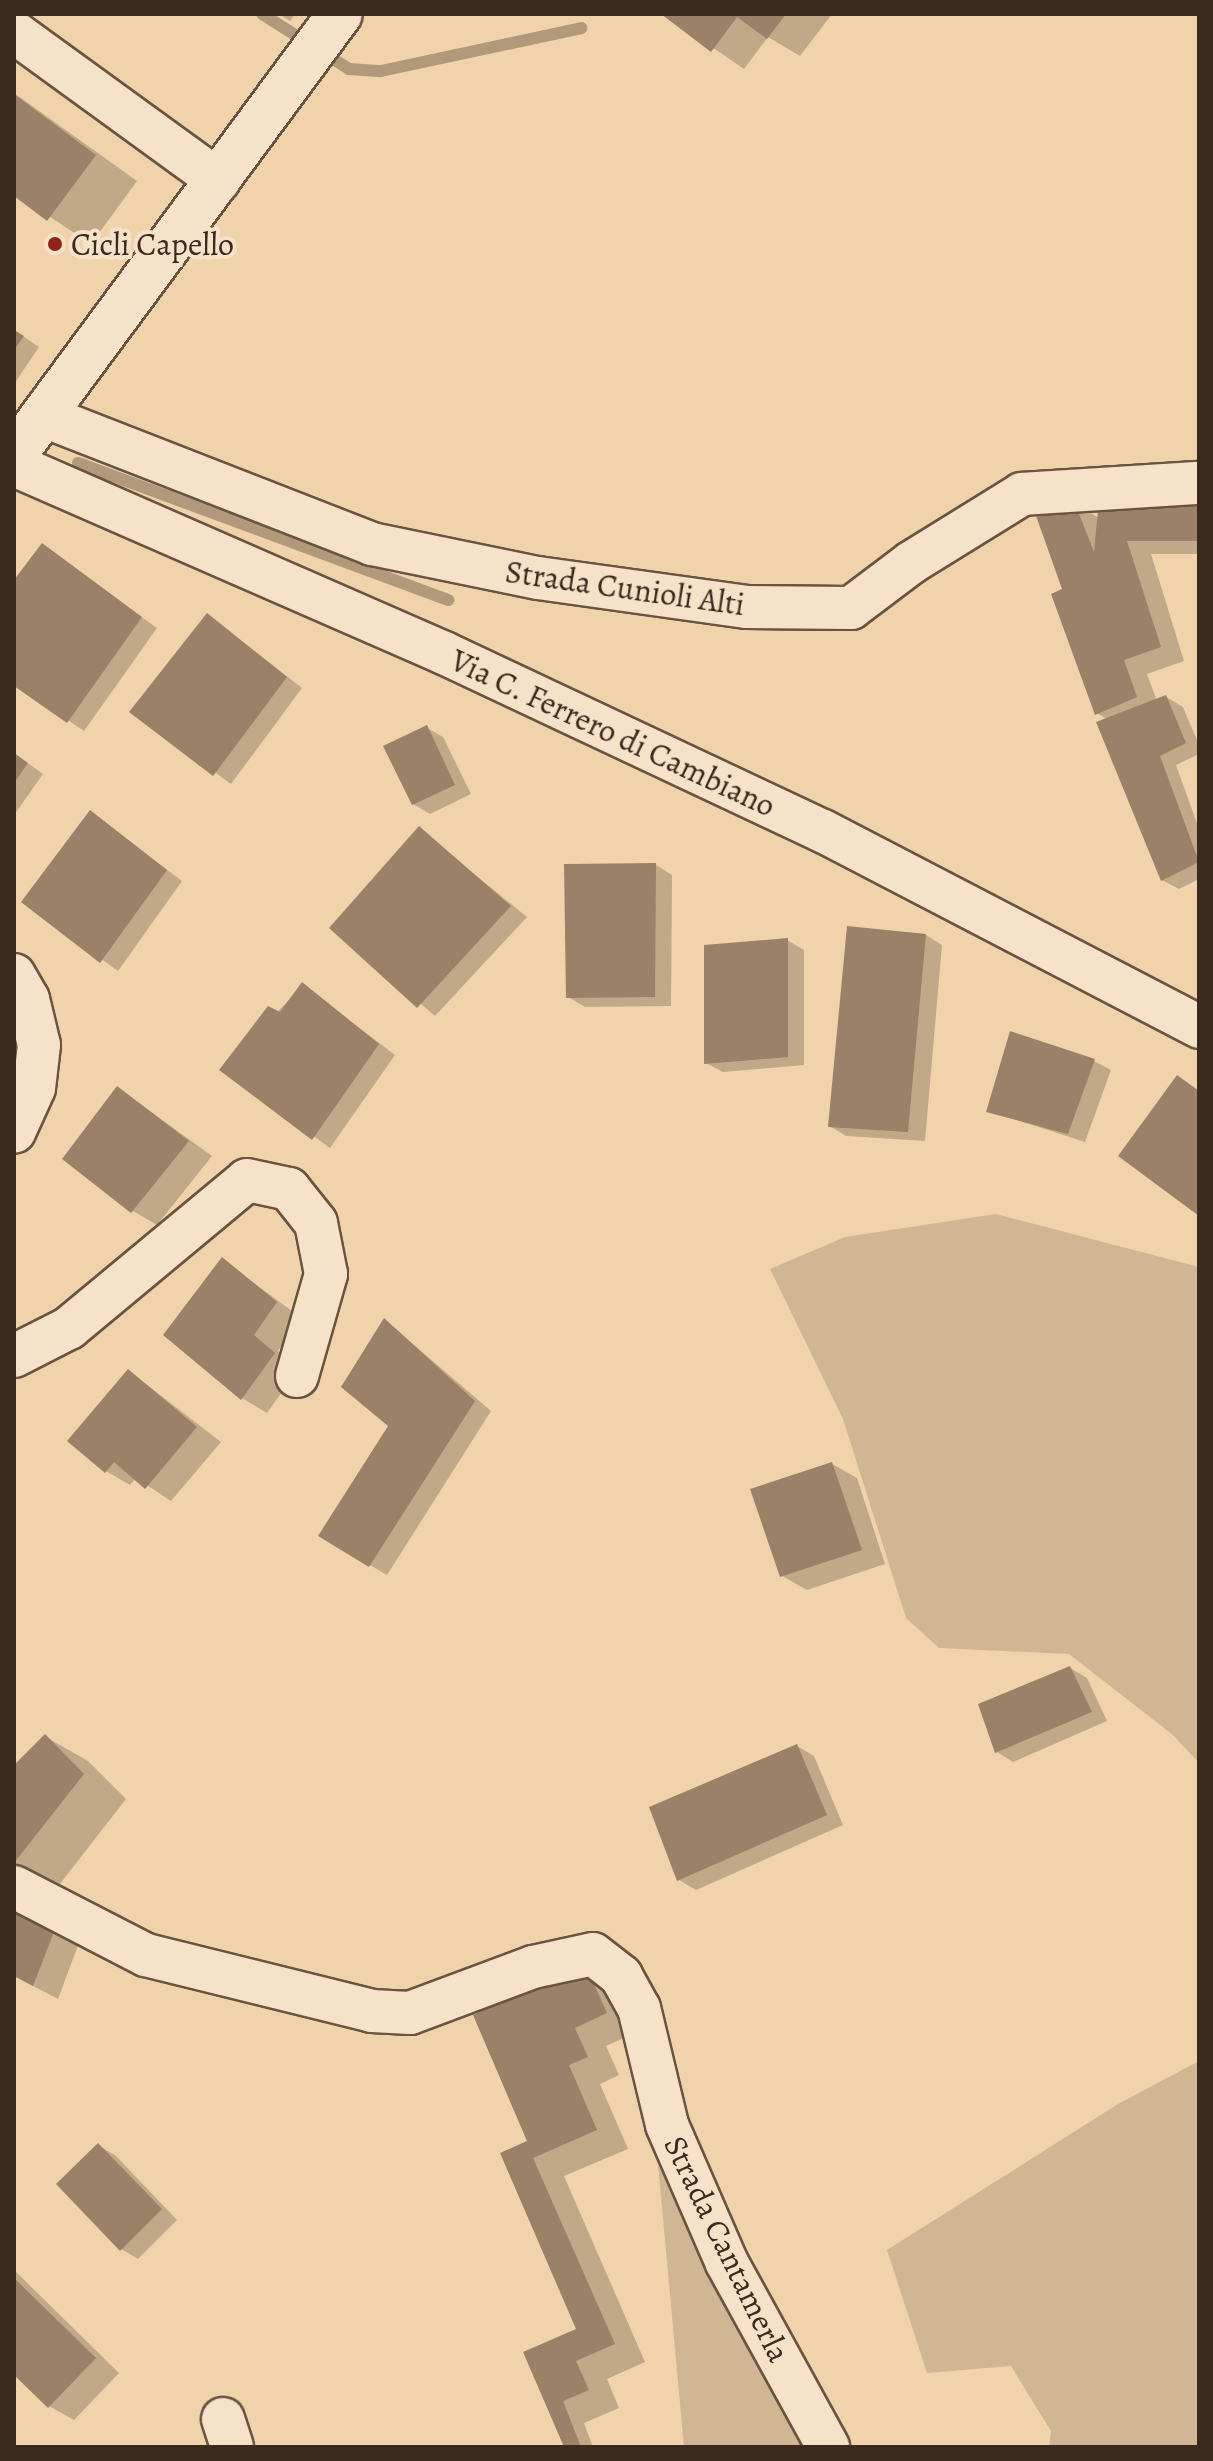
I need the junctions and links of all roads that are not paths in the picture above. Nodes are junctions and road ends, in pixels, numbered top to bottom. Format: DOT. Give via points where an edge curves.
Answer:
graph roads {
  1 [pos="337,18"];
  2 [pos="14,32"];
  3 [pos="219,181"];
  4 [pos="44,416"];
  5 [pos="14,455"];
  6 [pos="14,465"];
  7 [pos="1199,483"];
  8 [pos="14,975"];
  9 [pos="1199,1027"];
  10 [pos="14,1132"];
  11 [pos="14,1356"];
  12 [pos="297,1376"];
  13 [pos="14,1887"];
  14 [pos="828,2447"];
  1 -- 3 [label="main road"];
  2 -- 3 [label="street"];
  3 -- 4 [label="main road"];
  4 -- 5 [label="main road"];
  4 -- 7 [label="street, Strada Cunioli Alti" via="372,544 538,578 746,607 851,608 912,562 1022,494"];
  6 -- 9 [label="street, Via C. Ferrero di Cambiano" via="444,653 823,831"];
  8 -- 10 [label="street" via="28,999 39,1045 34,1088"];
  11 -- 12 [label="street" via="69,1328 247,1180 289,1189 316,1223 326,1274"];
  13 -- 14 [label="street, Strada Cantamerla" via="146,1955 372,2011 410,2013 545,1963 593,1954 621,1976 639,2008 667,2125 679,2153 727,2263"];
}
